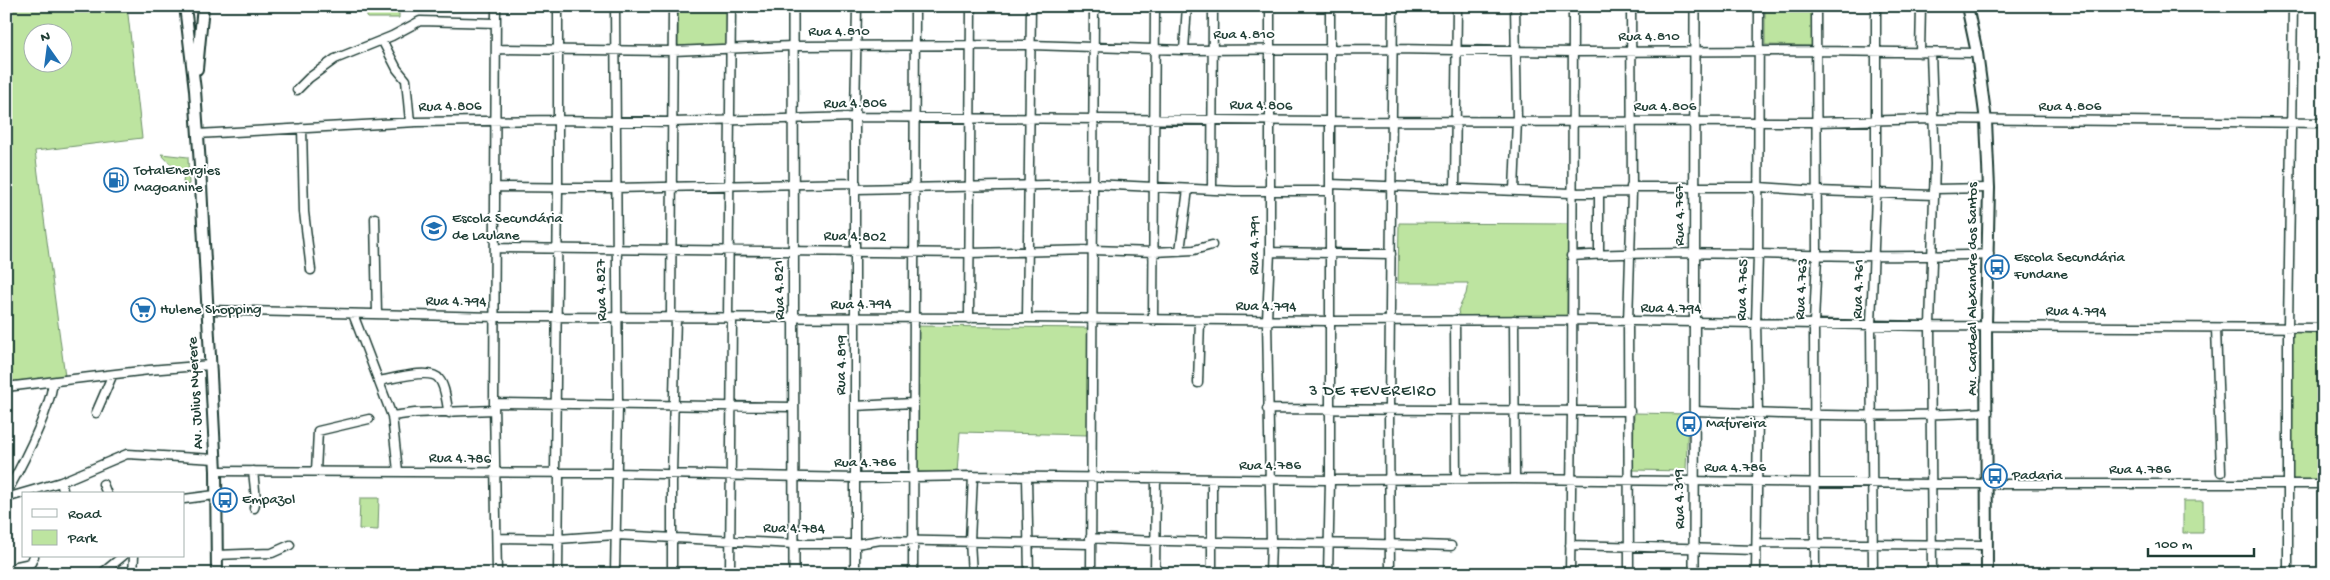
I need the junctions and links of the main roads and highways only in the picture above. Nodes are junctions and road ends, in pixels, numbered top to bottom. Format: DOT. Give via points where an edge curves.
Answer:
graph roads {
  1 [pos="185,6"];
  2 [pos="203,6"];
  3 [pos="1967,6"];
  4 [pos="195,90"];
  5 [pos="217,574"];
  6 [pos="1987,574"];
  1 -- 4 [label="main road, Av. Julius Nyerere"];
  2 -- 4 [label="main road, Av. Julius Nyerere"];
  3 -- 6 [label="main road, Av. Cardeal Alexandre dos Santos" via="1986,121 1989,188"];
  4 -- 5 [label="main road, Av. Julius Nyerere" via="216,471"];
}
